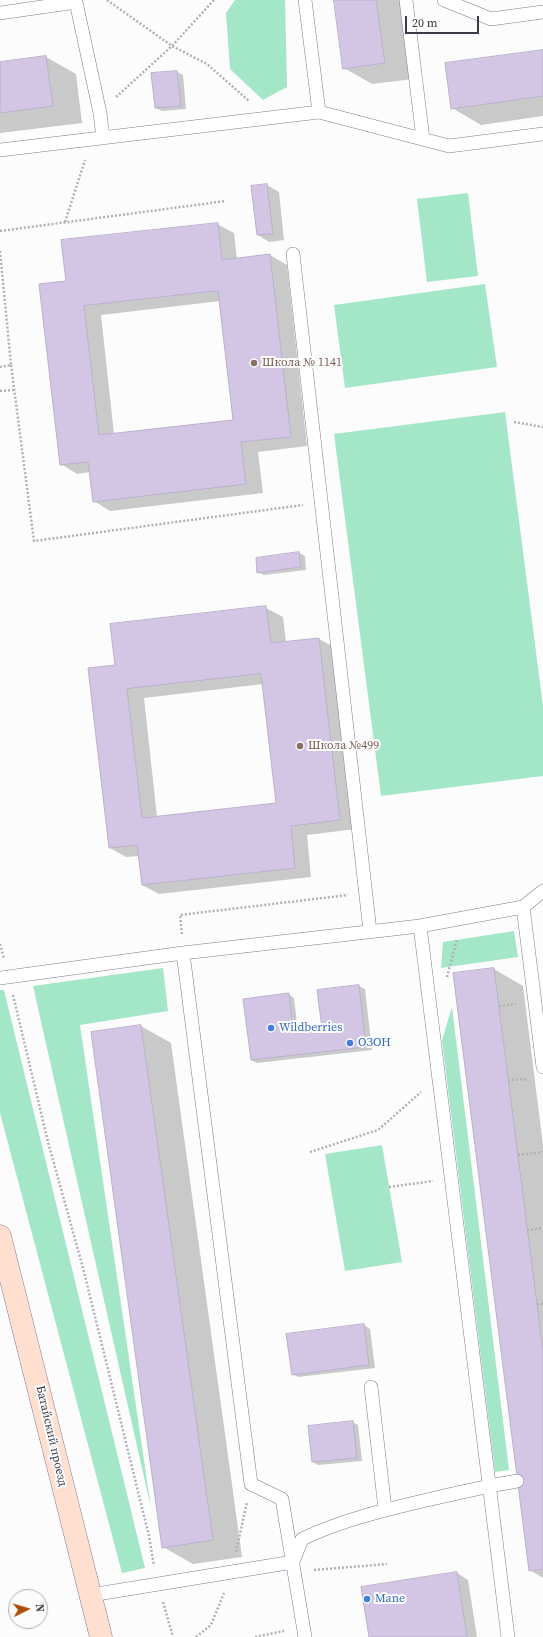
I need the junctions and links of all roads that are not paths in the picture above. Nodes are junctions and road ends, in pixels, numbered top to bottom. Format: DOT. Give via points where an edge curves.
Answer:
graph roads {
  1 [pos="305,0"];
  2 [pos="406,0"];
  3 [pos="444,0"];
  4 [pos="0,12"];
  5 [pos="543,12"];
  6 [pos="318,112"];
  7 [pos="543,134"];
  8 [pos="98,138"];
  9 [pos="423,139"];
  10 [pos="0,150"];
  11 [pos="293,254"];
  12 [pos="543,890"];
  13 [pos="523,907"];
  14 [pos="420,926"];
  15 [pos="370,932"];
  16 [pos="183,953"];
  17 [pos="4,977"];
  18 [pos="539,997"];
  19 [pos="543,1067"];
  20 [pos="0,1236"];
  21 [pos="371,1388"];
  22 [pos="517,1481"];
  23 [pos="490,1485"];
  24 [pos="385,1510"];
  25 [pos="293,1562"];
  26 [pos="91,1595"];
  27 [pos="304,1632"];
  28 [pos="101,1637"];
  29 [pos="508,1637"];
  1 -- 6 [label="lane"];
  2 -- 9 [label="lane"];
  3 -- 5 [label="lane" via="491,19"];
  4 -- 8 [label="lane" via="76,2 100,113"];
  6 -- 8 [label="lane"];
  6 -- 9 [label="lane"];
  7 -- 9 [label="lane" via="449,146"];
  8 -- 10 [label="lane"];
  11 -- 15 [label="lane"];
  12 -- 13 [label="lane"];
  13 -- 14 [label="lane"];
  13 -- 18 [label="lane"];
  14 -- 15 [label="lane"];
  14 -- 23 [label="lane"];
  15 -- 16 [label="lane"];
  16 -- 17 [label="lane"];
  16 -- 25 [label="lane" via="251,1484 282,1499"];
  18 -- 19 [label="lane"];
  20 -- 26 [label="main road, Батайский проезд"];
  21 -- 24 [label="lane"];
  22 -- 23 [label="lane"];
  23 -- 24 [label="lane"];
  23 -- 29 [label="lane"];
  24 -- 25 [label="lane" via="328,1526 302,1539"];
  25 -- 26 [label="lane"];
  25 -- 27 [label="lane"];
  26 -- 28 [label="main road, Батайский проезд"];
}
